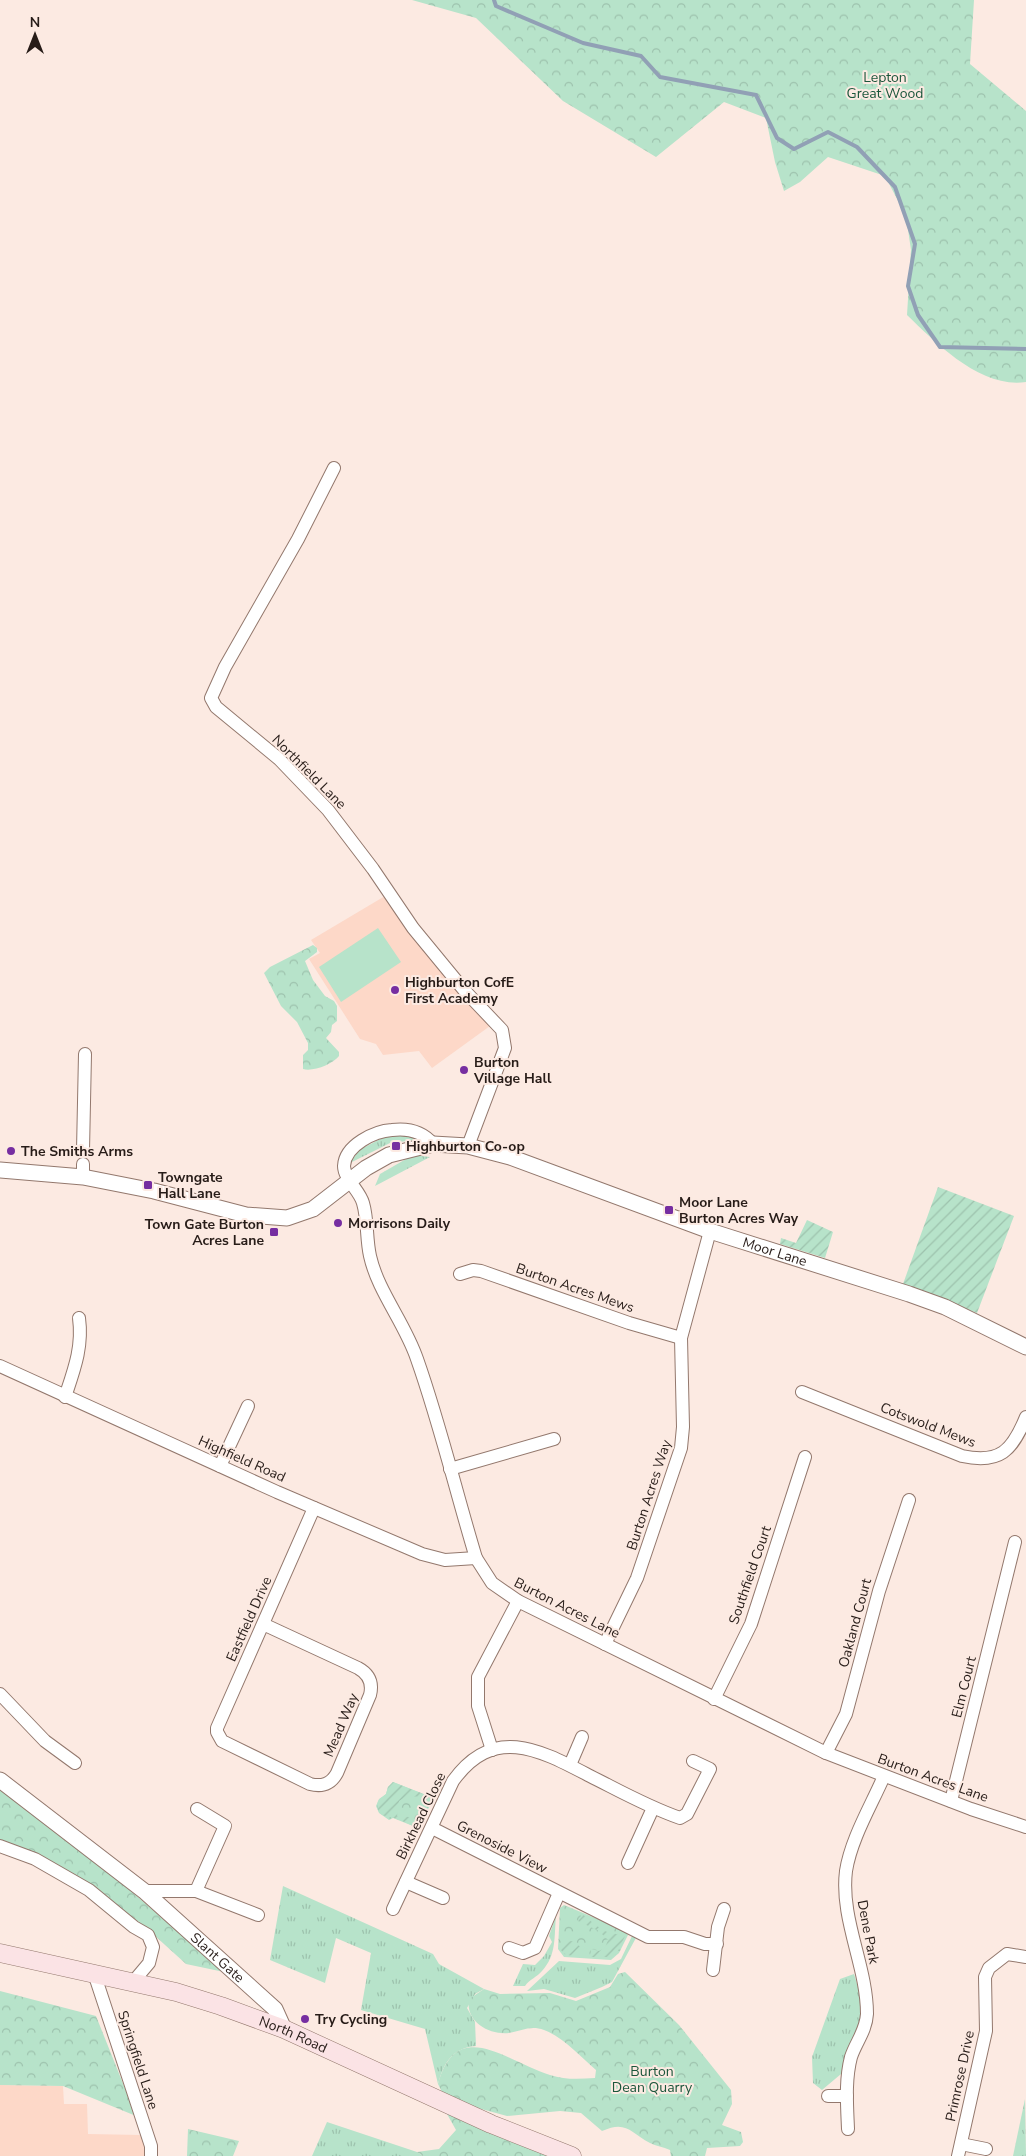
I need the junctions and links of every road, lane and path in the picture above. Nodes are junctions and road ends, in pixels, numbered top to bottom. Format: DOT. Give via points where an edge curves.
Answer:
graph roads {
  1 [pos="334,468"];
  2 [pos="84,1054"];
  3 [pos="433,1144"];
  4 [pos="468,1146"];
  5 [pos="83,1150"];
  6 [pos="0,1170"];
  7 [pos="350,1180"];
  8 [pos="710,1231"];
  9 [pos="460,1274"];
  10 [pos="79,1318"];
  11 [pos="681,1338"];
  12 [pos="1026,1347"];
  13 [pos="0,1366"];
  14 [pos="802,1392"];
  15 [pos="65,1397"];
  16 [pos="248,1406"];
  17 [pos="1026,1417"];
  18 [pos="554,1439"];
  19 [pos="805,1457"];
  20 [pos="220,1466"];
  21 [pos="450,1469"];
  22 [pos="909,1500"];
  23 [pos="314,1508"];
  24 [pos="1015,1542"];
  25 [pos="476,1558"];
  26 [pos="518,1601"];
  27 [pos="264,1624"];
  28 [pos="605,1644"];
  29 [pos="0,1694"];
  30 [pos="714,1699"];
  31 [pos="582,1737"];
  32 [pos="222,1741"];
  33 [pos="492,1750"];
  34 [pos="826,1752"];
  35 [pos="693,1761"];
  36 [pos="75,1764"];
  37 [pos="570,1765"];
  38 [pos="884,1776"];
  39 [pos="0,1780"];
  40 [pos="950,1801"];
  41 [pos="653,1808"];
  42 [pos="197,1809"];
  43 [pos="1026,1827"];
  44 [pos="432,1828"];
  45 [pos="0,1846"];
  46 [pos="628,1863"];
  47 [pos="406,1882"];
  48 [pos="144,1891"];
  49 [pos="196,1891"];
  50 [pos="559,1893"];
  51 [pos="443,1898"];
  52 [pos="393,1909"];
  53 [pos="724,1909"];
  54 [pos="258,1915"];
  55 [pos="717,1944"];
  56 [pos="509,1948"];
  57 [pos="0,1953"];
  58 [pos="1026,1957"];
  59 [pos="714,1970"];
  60 [pos="94,1973"];
  61 [pos="133,1982"];
  62 [pos="284,2029"];
  63 [pos="828,2096"];
  64 [pos="847,2096"];
  65 [pos="848,2129"];
  66 [pos="986,2149"];
  67 [pos="960,2150"];
  68 [pos="150,2156"];
  69 [pos="572,2156"];
  1 -- 4 [label="street, Northfield Lane" via="211,698 216,707 279,759 328,810 413,928 502,1030 505,1048"];
  2 -- 5 [label="street"];
  3 -- 4 [label="street, Moor Lane"];
  3 -- 7 [label="street, Moor Lane" via="389,1155"];
  3 -- 7 [label="street, Moor Lane" via="420,1133 408,1130 377,1133 357,1145 346,1159 344,1166"];
  4 -- 8 [label="street, Moor Lane" via="510,1157"];
  6 -- 7 [label="street" via="83,1171 246,1215 273,1218 287,1218 313,1209"];
  7 -- 21 [label="street, Burton Acres Lane" via="363,1202 376,1276 416,1357"];
  8 -- 11 [label="street, Burton Acres Way"];
  8 -- 12 [label="street, Moor Lane" via="909,1294"];
  9 -- 11 [label="street, Burton Acres Mews" via="481,1271"];
  10 -- 15 [label="street" via="79,1357"];
  11 -- 28 [label="street, Burton Acres Way" via="681,1448 638,1578"];
  13 -- 15 [label="street, Highfield Road"];
  14 -- 17 [label="street, Cotswold Mews" via="979,1460 994,1458 1009,1449"];
  15 -- 20 [label="street, Highfield Road"];
  16 -- 20 [label="street"];
  18 -- 21 [label="street"];
  19 -- 30 [label="street, Southfield Court" via="751,1624"];
  20 -- 23 [label="street, Highfield Road"];
  21 -- 25 [label="street, Burton Acres Lane"];
  22 -- 34 [label="street, Oakland Court" via="879,1591 846,1714"];
  23 -- 25 [label="street, Highfield Road" via="433,1558"];
  23 -- 27 [label="street, Eastfield Drive"];
  24 -- 40 [label="street, Elm Court" via="1010,1581"];
  25 -- 26 [label="street, Burton Acres Lane" via="492,1583"];
  26 -- 28 [label="street, Burton Acres Lane"];
  26 -- 33 [label="street" via="478,1677 478,1706"];
  27 -- 32 [label="street, Eastfield Drive" via="217,1728"];
  27 -- 32 [label="street, Mead Way" via="364,1671 371,1682 370,1696 338,1773 323,1785 310,1784"];
  28 -- 30 [label="street, Burton Acres Lane"];
  29 -- 36 [label="street" via="45,1741"];
  30 -- 34 [label="street, Burton Acres Lane"];
  31 -- 37 [label="street"];
  33 -- 37 [label="street, Birkhead Close" via="525,1747 547,1753"];
  33 -- 44 [label="street, Birkhead Close" via="474,1759 459,1773"];
  34 -- 38 [label="street, Burton Acres Lane"];
  35 -- 41 [label="street, Birkhead Close" via="710,1769 687,1814 680,1818"];
  37 -- 41 [label="street, Birkhead Close"];
  38 -- 40 [label="street, Burton Acres Lane"];
  38 -- 64 [label="street, Dene Park" via="856,1838 846,1870 846,1892 867,2016 847,2073"];
  39 -- 48 [label="street, Slant Gate"];
  40 -- 43 [label="street, Burton Acres Lane"];
  41 -- 46 [label="street"];
  42 -- 49 [label="street" via="225,1826"];
  44 -- 47 [label="street, Birkhead Close"];
  44 -- 50 [label="street, Grenoside View"];
  45 -- 61 [label="street" via="35,1859 89,1890 148,1935 153,1947 149,1964"];
  47 -- 51 [label="street, Birkhead Close"];
  47 -- 52 [label="street, Birkhead Close"];
  48 -- 49 [label="street"];
  48 -- 62 [label="street, Slant Gate" via="275,2009"];
  49 -- 54 [label="street"];
  50 -- 55 [label="street, Grenoside View" via="648,1936 684,1937"];
  50 -- 56 [label="street" via="536,1948 523,1952"];
  53 -- 55 [label="street"];
  55 -- 59 [label="street"];
  57 -- 60 [label="main road, North Road"];
  58 -- 67 [label="street, Primrose Drive" via="1007,1954 989,1968 985,1977 986,2031"];
  60 -- 61 [label="main road, North Road"];
  60 -- 68 [label="street, Springfield Lane" via="151,2146"];
  61 -- 62 [label="main road, North Road" via="222,2006"];
  62 -- 69 [label="main road, North Road" via="491,2124"];
  63 -- 64 [label="street"];
  64 -- 65 [label="street, Dene Park"];
  66 -- 67 [label="street, Primrose Drive"];
}
